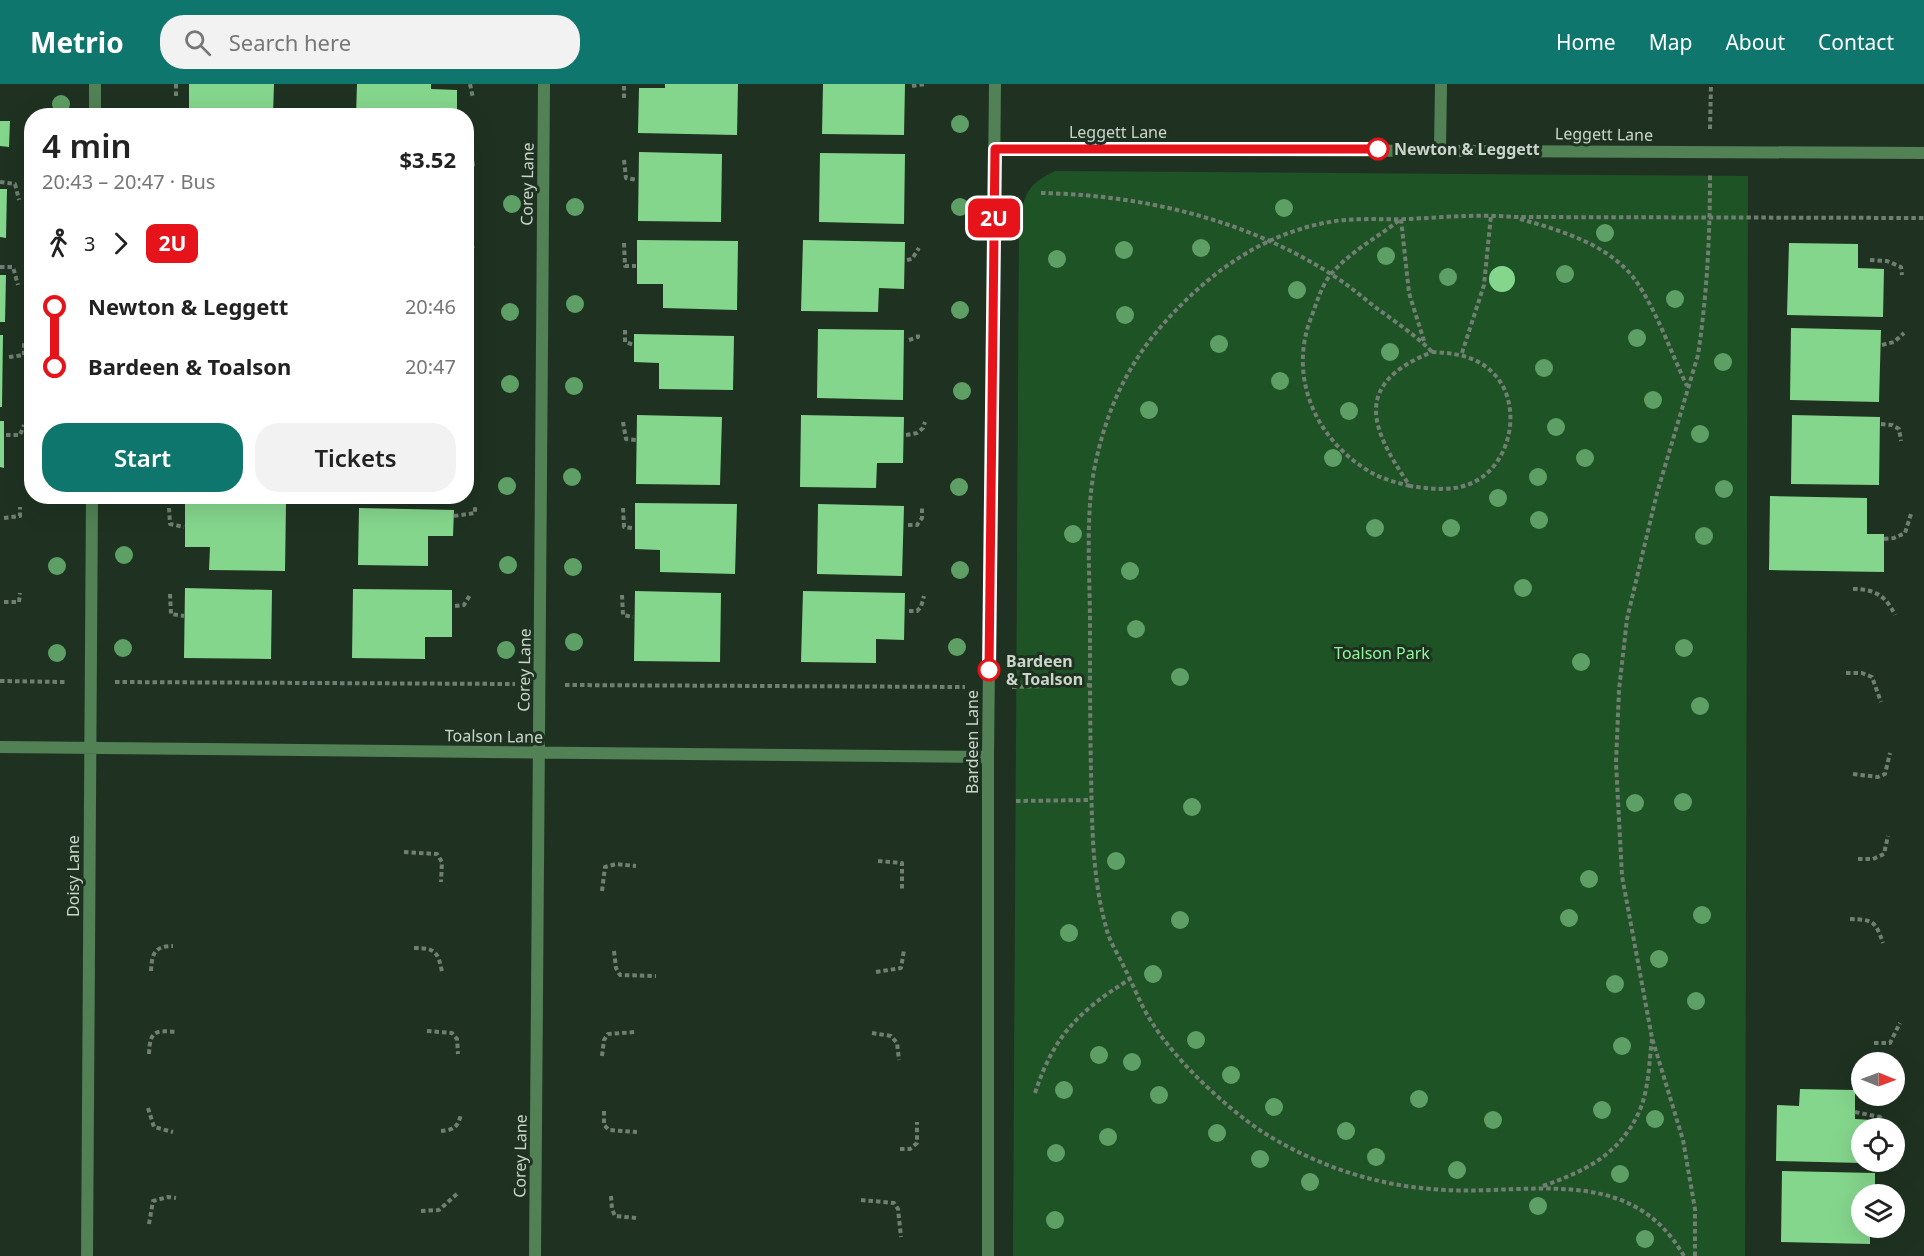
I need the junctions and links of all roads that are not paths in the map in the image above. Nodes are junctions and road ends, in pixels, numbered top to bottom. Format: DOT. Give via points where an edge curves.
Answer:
graph roads {
  1 [pos="95,84"];
  2 [pos="544,84"];
  3 [pos="995,84"];
  4 [pos="1441,84"];
  5 [pos="94,108"];
  6 [pos="995,149"];
  7 [pos="1440,149"];
  8 [pos="1924,153"];
  9 [pos="92,504"];
  10 [pos="0,747"];
  11 [pos="90,749"];
  12 [pos="539,753"];
  13 [pos="988,757"];
  14 [pos="87,1256"];
  15 [pos="536,1256"];
  16 [pos="988,1256"];
  1 -- 5 [label="street"];
  2 -- 12 [label="street, Corey Lane"];
  3 -- 6 [label="street, Bardeen Lane"];
  4 -- 7 [label="street"];
  6 -- 7 [label="street, Leggett Lane"];
  6 -- 13 [label="street, Bardeen Lane"];
  7 -- 8 [label="street, Leggett Lane"];
  9 -- 11 [label="street, Doisy Lane"];
  10 -- 11 [label="street, Toalson Lane"];
  11 -- 12 [label="street, Toalson Lane"];
  11 -- 14 [label="street, Doisy Lane"];
  12 -- 13 [label="street, Toalson Lane"];
  12 -- 15 [label="street, Corey Lane"];
  13 -- 16 [label="street, Bardeen Lane"];
}
